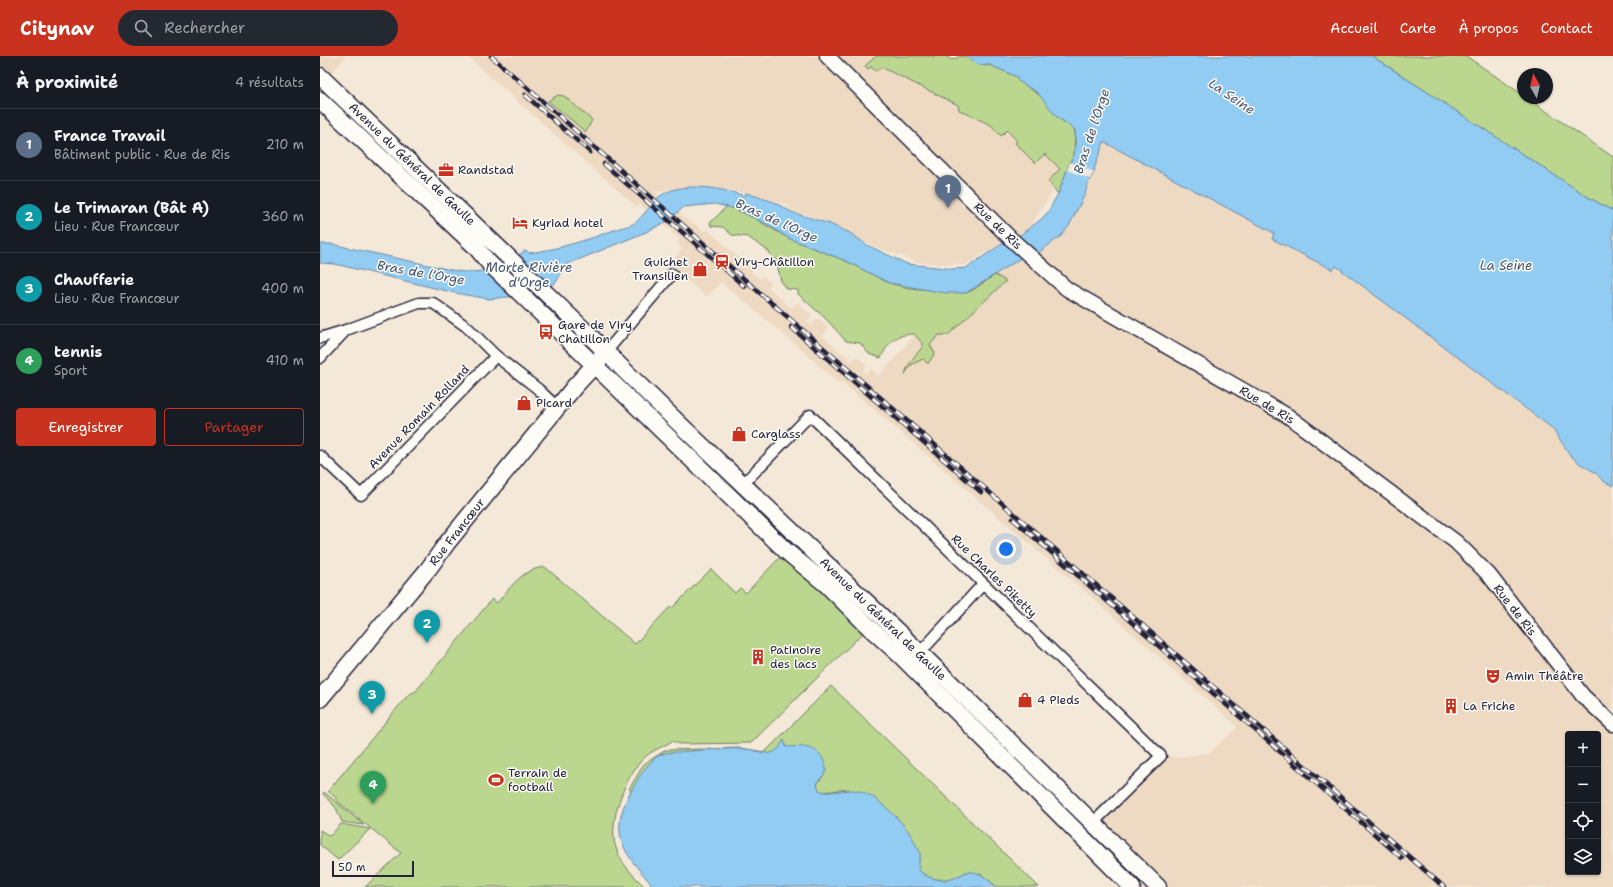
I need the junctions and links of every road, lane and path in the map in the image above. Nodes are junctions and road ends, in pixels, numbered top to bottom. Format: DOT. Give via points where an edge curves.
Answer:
graph roads {
  1 [pos="827,56"];
  2 [pos="320,76"];
  3 [pos="320,100"];
  4 [pos="672,274"];
  5 [pos="346,330"];
  6 [pos="320,338"];
  7 [pos="606,352"];
  8 [pos="496,356"];
  9 [pos="320,358"];
  10 [pos="593,366"];
  11 [pos="558,408"];
  12 [pos="320,456"];
  13 [pos="743,484"];
  14 [pos="983,584"];
  15 [pos="919,652"];
  16 [pos="901,656"];
  17 [pos="320,699"];
  18 [pos="1613,724"];
  19 [pos="1093,823"];
  20 [pos="1132,887"];
  21 [pos="1158,887"];
  1 -- 18 [label="main road, Rue de Ris" via="1010,238 1058,282 1078,297 1288,416 1456,542 1489,575 1583,696"];
  2 -- 7 [label="main road, Avenue du Général de Gaulle"];
  3 -- 10 [label="main road, Avenue du Général de Gaulle" via="475,246"];
  4 -- 7 [label="street"];
  5 -- 6 [label="street"];
  5 -- 8 [label="street" via="419,303 433,303 466,327"];
  5 -- 9 [label="street"];
  7 -- 10 [label="main road, Rue Francœur"];
  7 -- 13 [label="main road, Avenue du Général de Gaulle"];
  8 -- 11 [label="street"];
  8 -- 12 [label="street, Avenue Romain Rolland" via="361,495"];
  10 -- 11 [label="main road, Rue Francœur"];
  10 -- 16 [label="main road, Avenue du Général de Gaulle" via="786,551 828,585 868,627"];
  11 -- 17 [label="main road, Rue Francœur"];
  13 -- 14 [label="street, Rue Charles Piketty" via="810,415"];
  13 -- 15 [label="main road, Avenue du Général de Gaulle"];
  14 -- 15 [label="street"];
  14 -- 19 [label="street, Rue Charles Piketty" via="1161,756"];
  15 -- 16 [label="street" via="916,657"];
  15 -- 19 [label="main road, Avenue du Général de Gaulle"];
  16 -- 20 [label="main road, Avenue du Général de Gaulle"];
  19 -- 21 [label="main road, Avenue du Général de Gaulle"];
}
